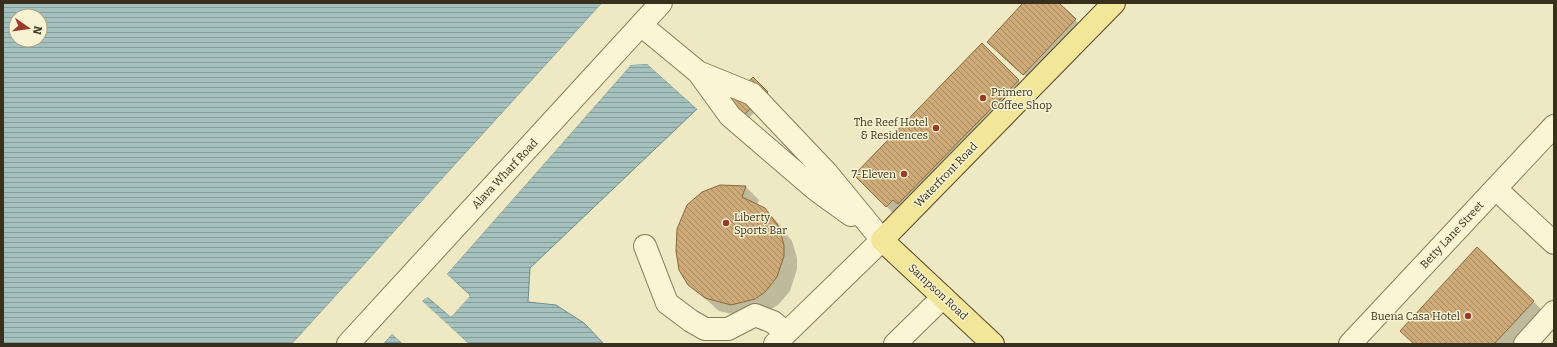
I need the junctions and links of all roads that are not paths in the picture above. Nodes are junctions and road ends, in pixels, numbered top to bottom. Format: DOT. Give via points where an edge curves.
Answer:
graph roads {
  1 [pos="661,3"];
  2 [pos="1114,3"];
  3 [pos="641,25"];
  4 [pos="698,72"];
  5 [pos="1554,126"];
  6 [pos="1496,189"];
  7 [pos="881,239"];
  8 [pos="1554,243"];
  9 [pos="645,246"];
  10 [pos="943,297"];
  11 [pos="1554,312"];
  12 [pos="781,339"];
  13 [pos="348,344"];
  14 [pos="895,344"];
  15 [pos="993,344"];
  16 [pos="1350,344"];
  17 [pos="1525,344"];
  1 -- 3 [label="street, Alava Wharf Road"];
  2 -- 7 [label="main road, Waterfront Road"];
  3 -- 4 [label="street"];
  3 -- 13 [label="street, Alava Wharf Road"];
  4 -- 7 [label="street" via="730,116 815,189"];
  4 -- 7 [label="street" via="752,94 827,173"];
  5 -- 6 [label="street, Betty Lane Street"];
  6 -- 8 [label="street"];
  6 -- 16 [label="street, Betty Lane Street"];
  7 -- 10 [label="main road, Sampson Road"];
  7 -- 12 [label="street, Waterfront Road"];
  9 -- 12 [label="street" via="668,303 691,321 705,329 728,329 755,315 773,322"];
  10 -- 14 [label="street"];
  10 -- 15 [label="main road, Sampson Road"];
  11 -- 17 [label="street"];
}
